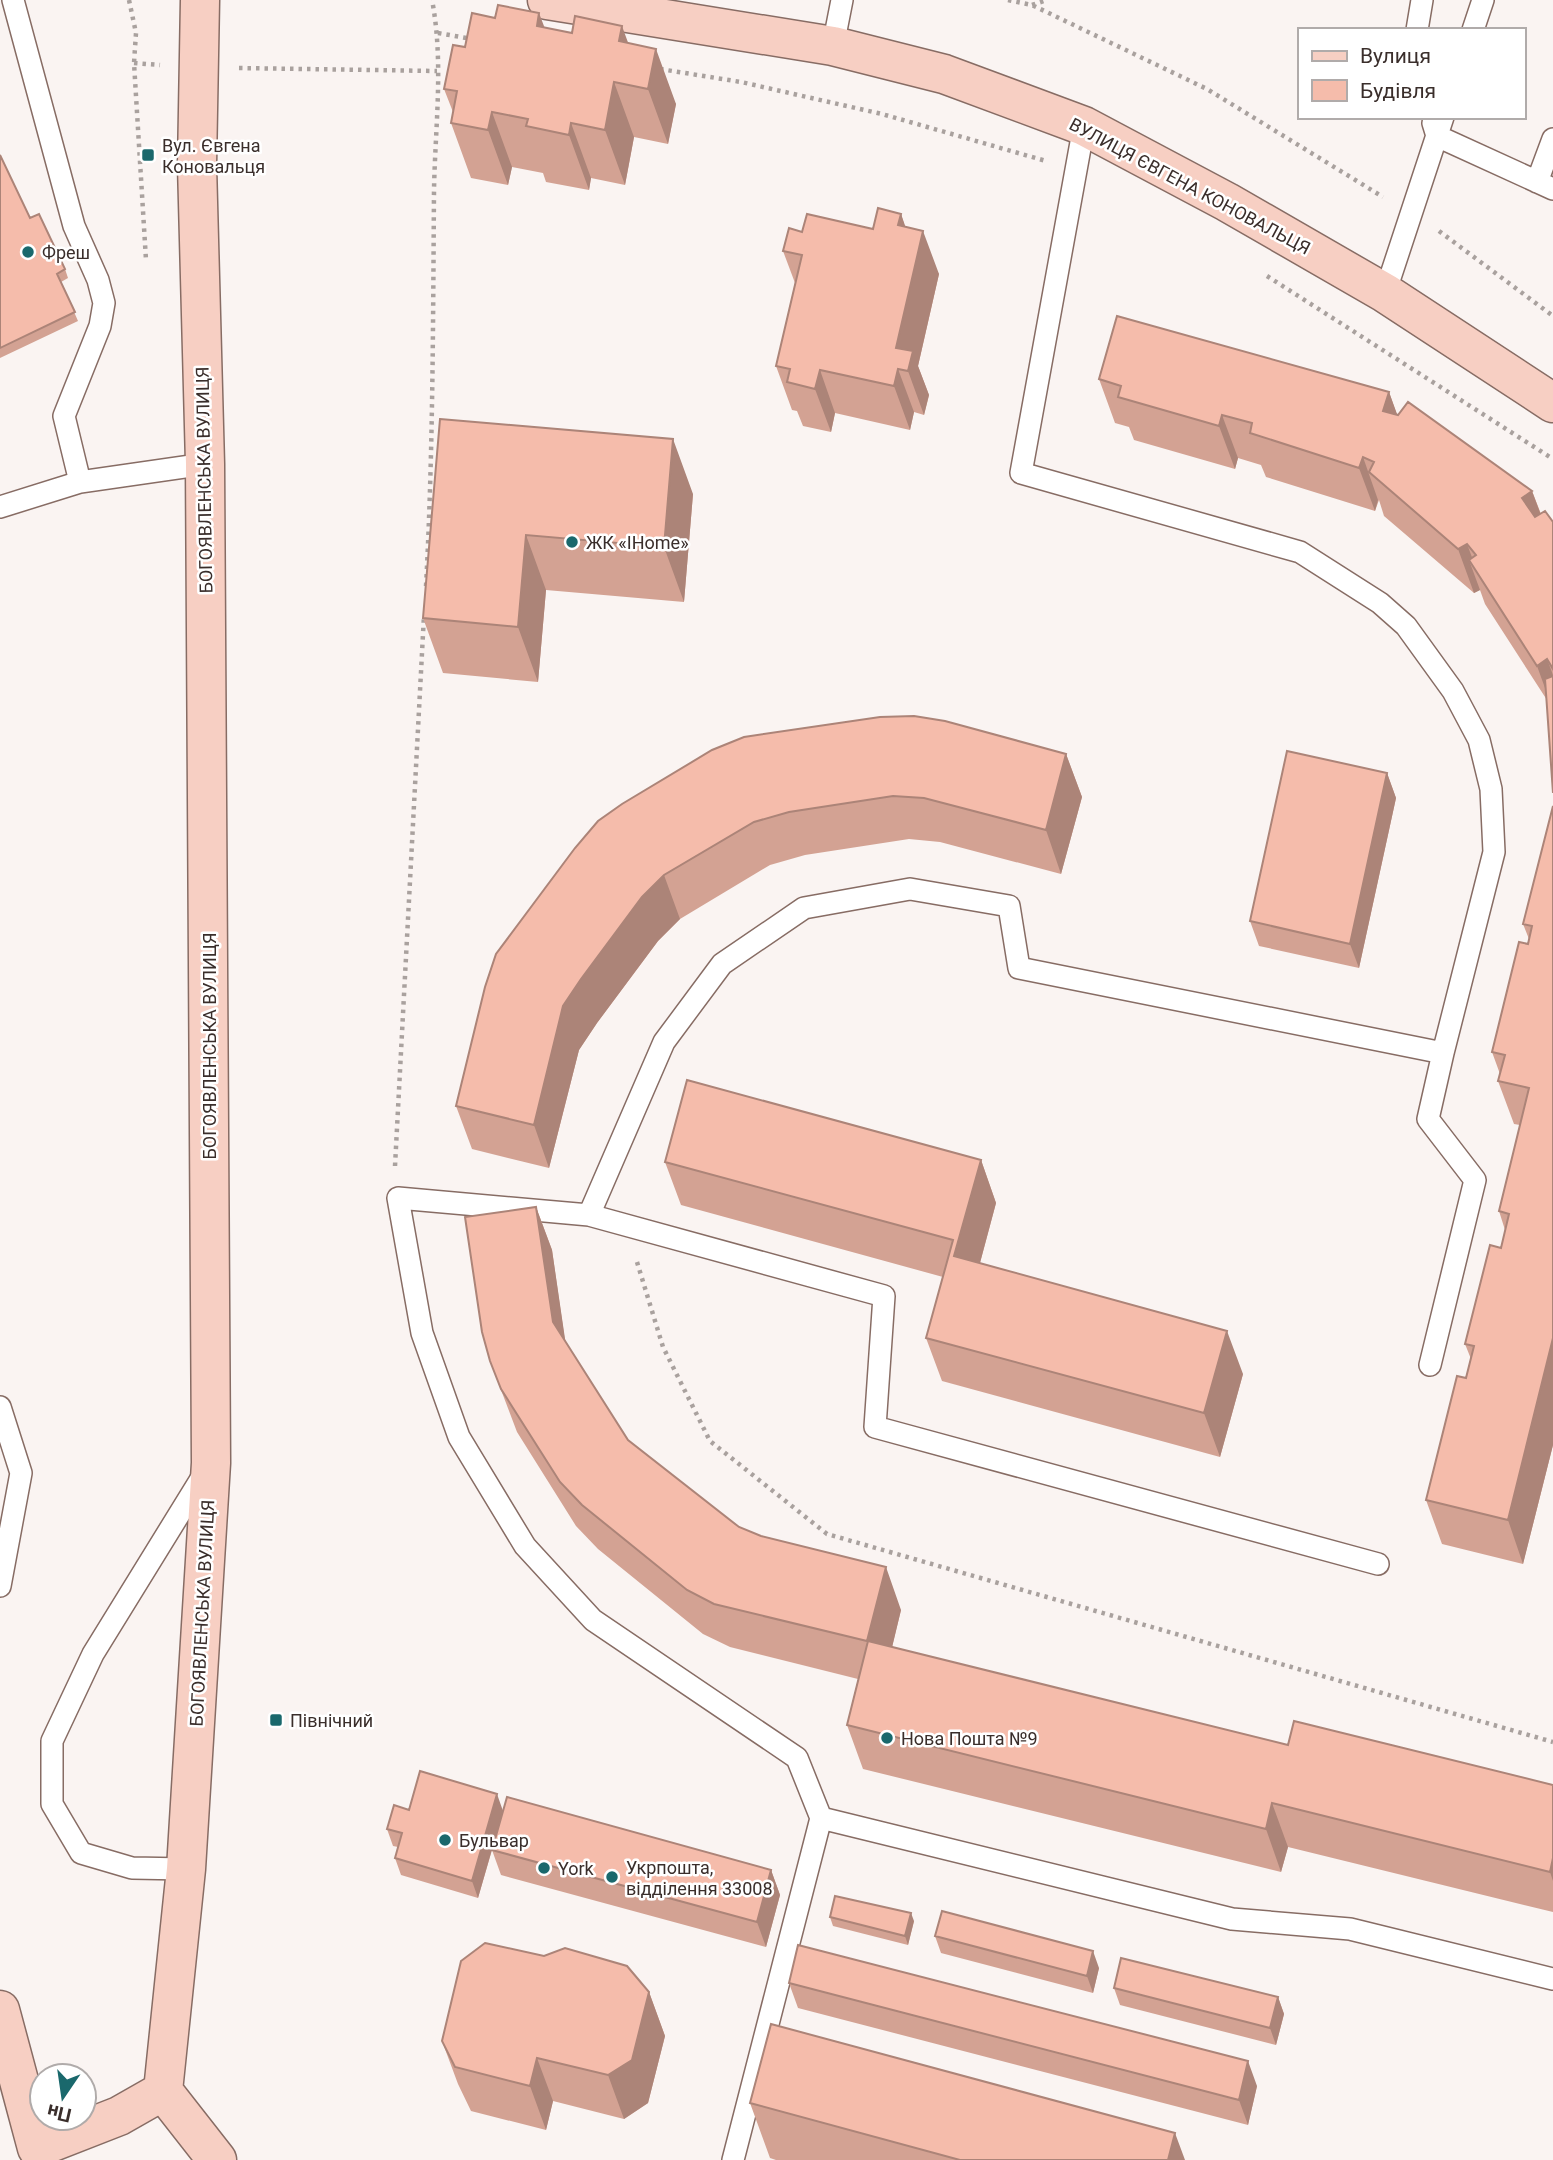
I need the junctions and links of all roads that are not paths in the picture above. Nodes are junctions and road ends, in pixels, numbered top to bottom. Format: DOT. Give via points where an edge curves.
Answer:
graph roads {
  1 [pos="13,0"];
  2 [pos="200,0"];
  3 [pos="547,0"];
  4 [pos="842,0"];
  5 [pos="1422,0"];
  6 [pos="1483,0"];
  7 [pos="1417,28"];
  8 [pos="1474,28"];
  9 [pos="833,46"];
  10 [pos="1437,124"];
  11 [pos="1084,126"];
  12 [pos="1553,139"];
  13 [pos="1545,185"];
  14 [pos="1385,293"];
  15 [pos="1553,404"];
  16 [pos="205,464"];
  17 [pos="80,482"];
  18 [pos="0,507"];
  19 [pos="1443,1053"];
  20 [pos="589,1216"];
  21 [pos="1430,1365"];
  22 [pos="0,1408"];
  23 [pos="211,1463"];
  24 [pos="1378,1564"];
  25 [pos="0,1586"];
  26 [pos="821,1818"];
  27 [pos="186,1870"];
  28 [pos="1553,1979"];
  29 [pos="0,2010"];
  30 [pos="163,2091"];
  31 [pos="221,2159"];
  32 [pos="733,2160"];
  1 -- 17 [label="lane" via="74,226 104,303 100,326 64,416"];
  2 -- 16 [label="street, БОГОЯВЛЕНСЬКА ВУЛИЦЯ" via="197,164"];
  3 -- 9 [label="street, ВУЛИЦЯ ЄВГЕНА КОНОВАЛЬЦЯ"];
  4 -- 9 [label="lane"];
  5 -- 7 [label="lane"];
  6 -- 8 [label="lane"];
  9 -- 11 [label="street, ВУЛИЦЯ ЄВГЕНА КОНОВАЛЬЦЯ" via="944,74"];
  10 -- 13 [label="lane"];
  10 -- 14 [label="lane"];
  11 -- 14 [label="street, ВУЛИЦЯ ЄВГЕНА КОНОВАЛЬЦЯ"];
  11 -- 19 [label="lane" via="1021,473 1300,552 1380,603 1406,626 1453,691 1479,740 1491,789 1494,852"];
  12 -- 13 [label="lane"];
  14 -- 15 [label="street, ВУЛИЦЯ ЄВГЕНА КОНОВАЛЬЦЯ"];
  16 -- 17 [label="lane"];
  16 -- 23 [label="street, БОГОЯВЛЕНСЬКА ВУЛИЦЯ"];
  17 -- 18 [label="lane"];
  19 -- 20 [label="lane" via="1019,968 1009,906 910,889 804,908 722,964 664,1042"];
  19 -- 21 [label="lane" via="1428,1119 1475,1180"];
  20 -- 24 [label="lane" via="884,1296 875,1427"];
  20 -- 26 [label="lane" via="398,1198 422,1333 459,1437 525,1546 593,1620 797,1758"];
  22 -- 25 [label="lane" via="21,1474"];
  23 -- 27 [label="street, БОГОЯВЛЕНСЬКА ВУЛИЦЯ"];
  23 -- 27 [label="lane" via="93,1654 52,1741 52,1804 81,1853 132,1868"];
  26 -- 28 [label="lane" via="1231,1919 1350,1929"];
  26 -- 32 [label="lane"];
  27 -- 30 [label="street, БОГОЯВЛЕНСЬКА ВУЛИЦЯ"];
  29 -- 30 [label="street" via="37,2148 119,2116"];
  30 -- 31 [label="street"];
}
